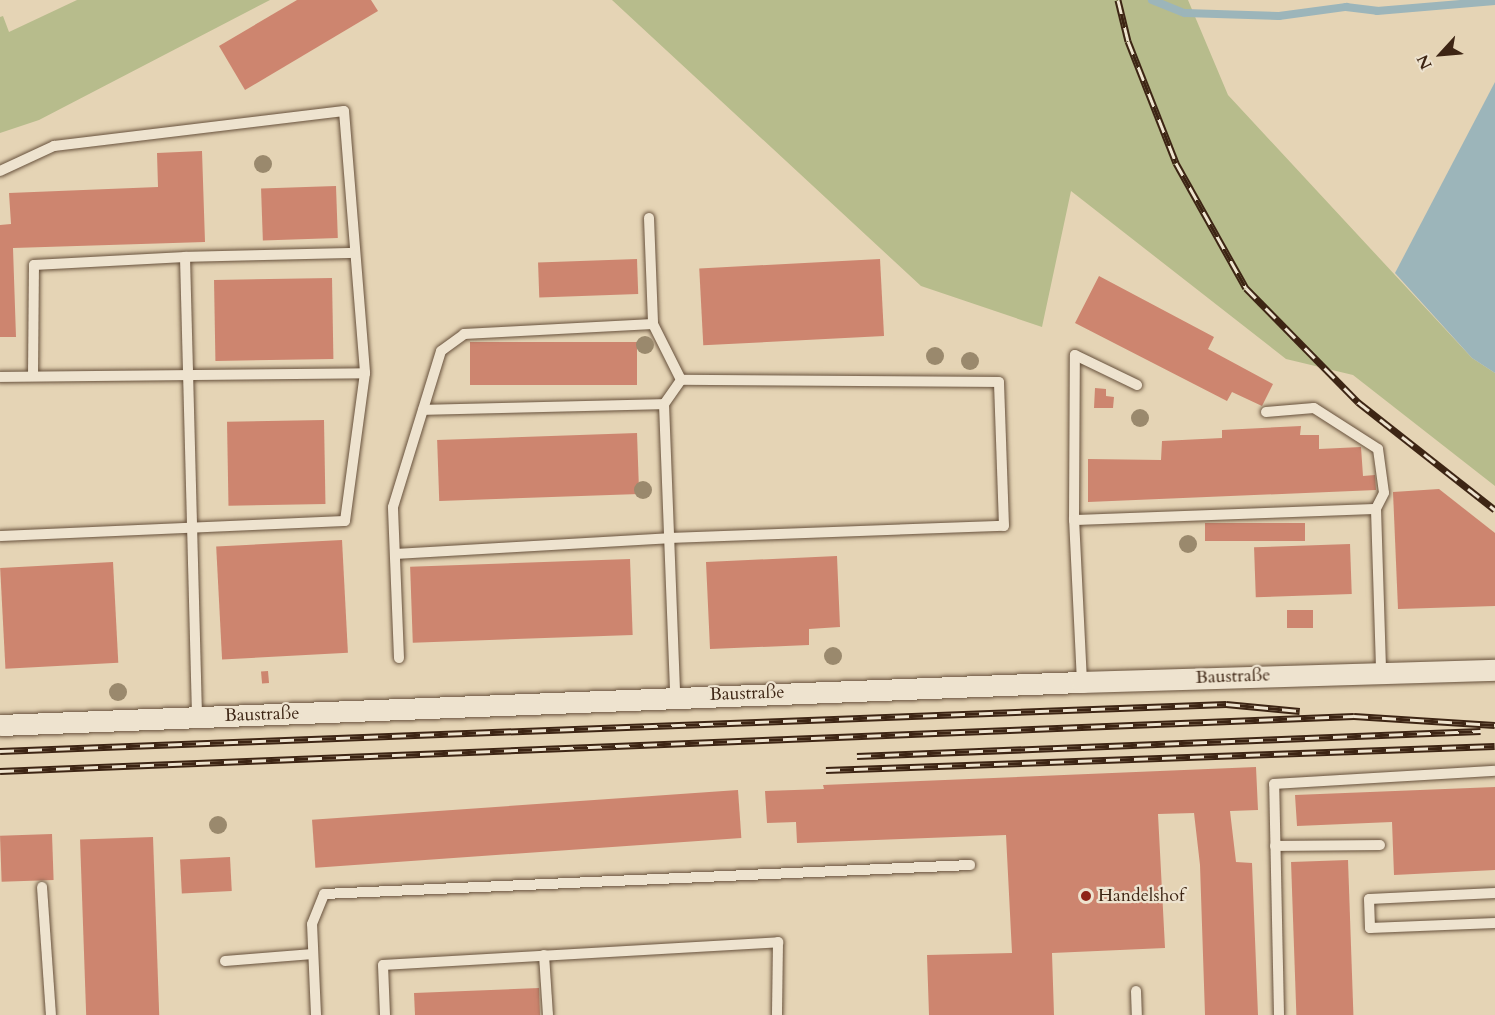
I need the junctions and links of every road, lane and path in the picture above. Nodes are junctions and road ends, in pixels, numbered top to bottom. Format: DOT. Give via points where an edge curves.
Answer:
graph roads {
  1 [pos="0,171"];
  2 [pos="649,218"];
  3 [pos="354,253"];
  4 [pos="184,257"];
  5 [pos="653,324"];
  6 [pos="187,373"];
  7 [pos="365,373"];
  8 [pos="33,376"];
  9 [pos="0,377"];
  10 [pos="681,380"];
  11 [pos="1137,385"];
  12 [pos="664,404"];
  13 [pos="423,410"];
  14 [pos="1266,412"];
  15 [pos="1376,508"];
  16 [pos="1074,520"];
  17 [pos="190,527"];
  18 [pos="0,536"];
  19 [pos="669,538"];
  20 [pos="395,554"];
  21 [pos="399,658"];
  22 [pos="1495,670"];
  23 [pos="1381,672"];
  24 [pos="1082,682"];
  25 [pos="675,697"];
  26 [pos="197,718"];
  27 [pos="0,725"];
  28 [pos="1495,771"];
  29 [pos="1380,845"];
  30 [pos="1275,846"];
  31 [pos="970,865"];
  32 [pos="42,888"];
  33 [pos="1495,893"];
  34 [pos="1495,923"];
  35 [pos="313,954"];
  36 [pos="544,955"];
  37 [pos="225,961"];
  38 [pos="1136,990"];
  39 [pos="51,1015"];
  40 [pos="316,1015"];
  41 [pos="385,1015"];
  42 [pos="548,1015"];
  43 [pos="777,1015"];
  44 [pos="1137,1015"];
  45 [pos="1279,1015"];
  1 -- 3 [label="lane" via="54,146 344,111"];
  2 -- 5 [label="lane"];
  3 -- 4 [label="lane"];
  3 -- 7 [label="lane"];
  4 -- 6 [label="lane"];
  4 -- 8 [label="lane" via="34,265"];
  5 -- 10 [label="lane"];
  5 -- 13 [label="lane" via="464,334 441,351"];
  6 -- 7 [label="lane"];
  6 -- 8 [label="lane"];
  6 -- 17 [label="lane"];
  7 -- 17 [label="lane" via="345,521"];
  8 -- 9 [label="lane"];
  10 -- 12 [label="lane"];
  10 -- 19 [label="lane" via="999,382 1004,526"];
  11 -- 16 [label="lane" via="1075,355"];
  12 -- 13 [label="lane"];
  12 -- 19 [label="lane"];
  13 -- 20 [label="lane" via="393,507"];
  14 -- 15 [label="lane" via="1314,408 1378,449 1384,493"];
  15 -- 16 [label="lane"];
  15 -- 23 [label="lane"];
  16 -- 24 [label="lane"];
  17 -- 18 [label="lane"];
  17 -- 26 [label="lane"];
  19 -- 20 [label="lane"];
  19 -- 25 [label="lane"];
  20 -- 21 [label="lane"];
  22 -- 23 [label="street, Baustraße"];
  23 -- 24 [label="street, Baustraße"];
  24 -- 25 [label="street, Baustraße"];
  25 -- 26 [label="street, Baustraße"];
  26 -- 27 [label="street, Baustraße"];
  28 -- 30 [label="lane" via="1274,784"];
  29 -- 30 [label="lane"];
  30 -- 45 [label="lane"];
  31 -- 35 [label="lane" via="324,894 312,924"];
  32 -- 39 [label="lane"];
  33 -- 34 [label="lane" via="1369,899 1370,928"];
  35 -- 37 [label="lane"];
  35 -- 40 [label="lane"];
  36 -- 41 [label="lane" via="383,964"];
  36 -- 42 [label="lane"];
  36 -- 43 [label="lane" via="778,942"];
  38 -- 44 [label="lane"];
}
